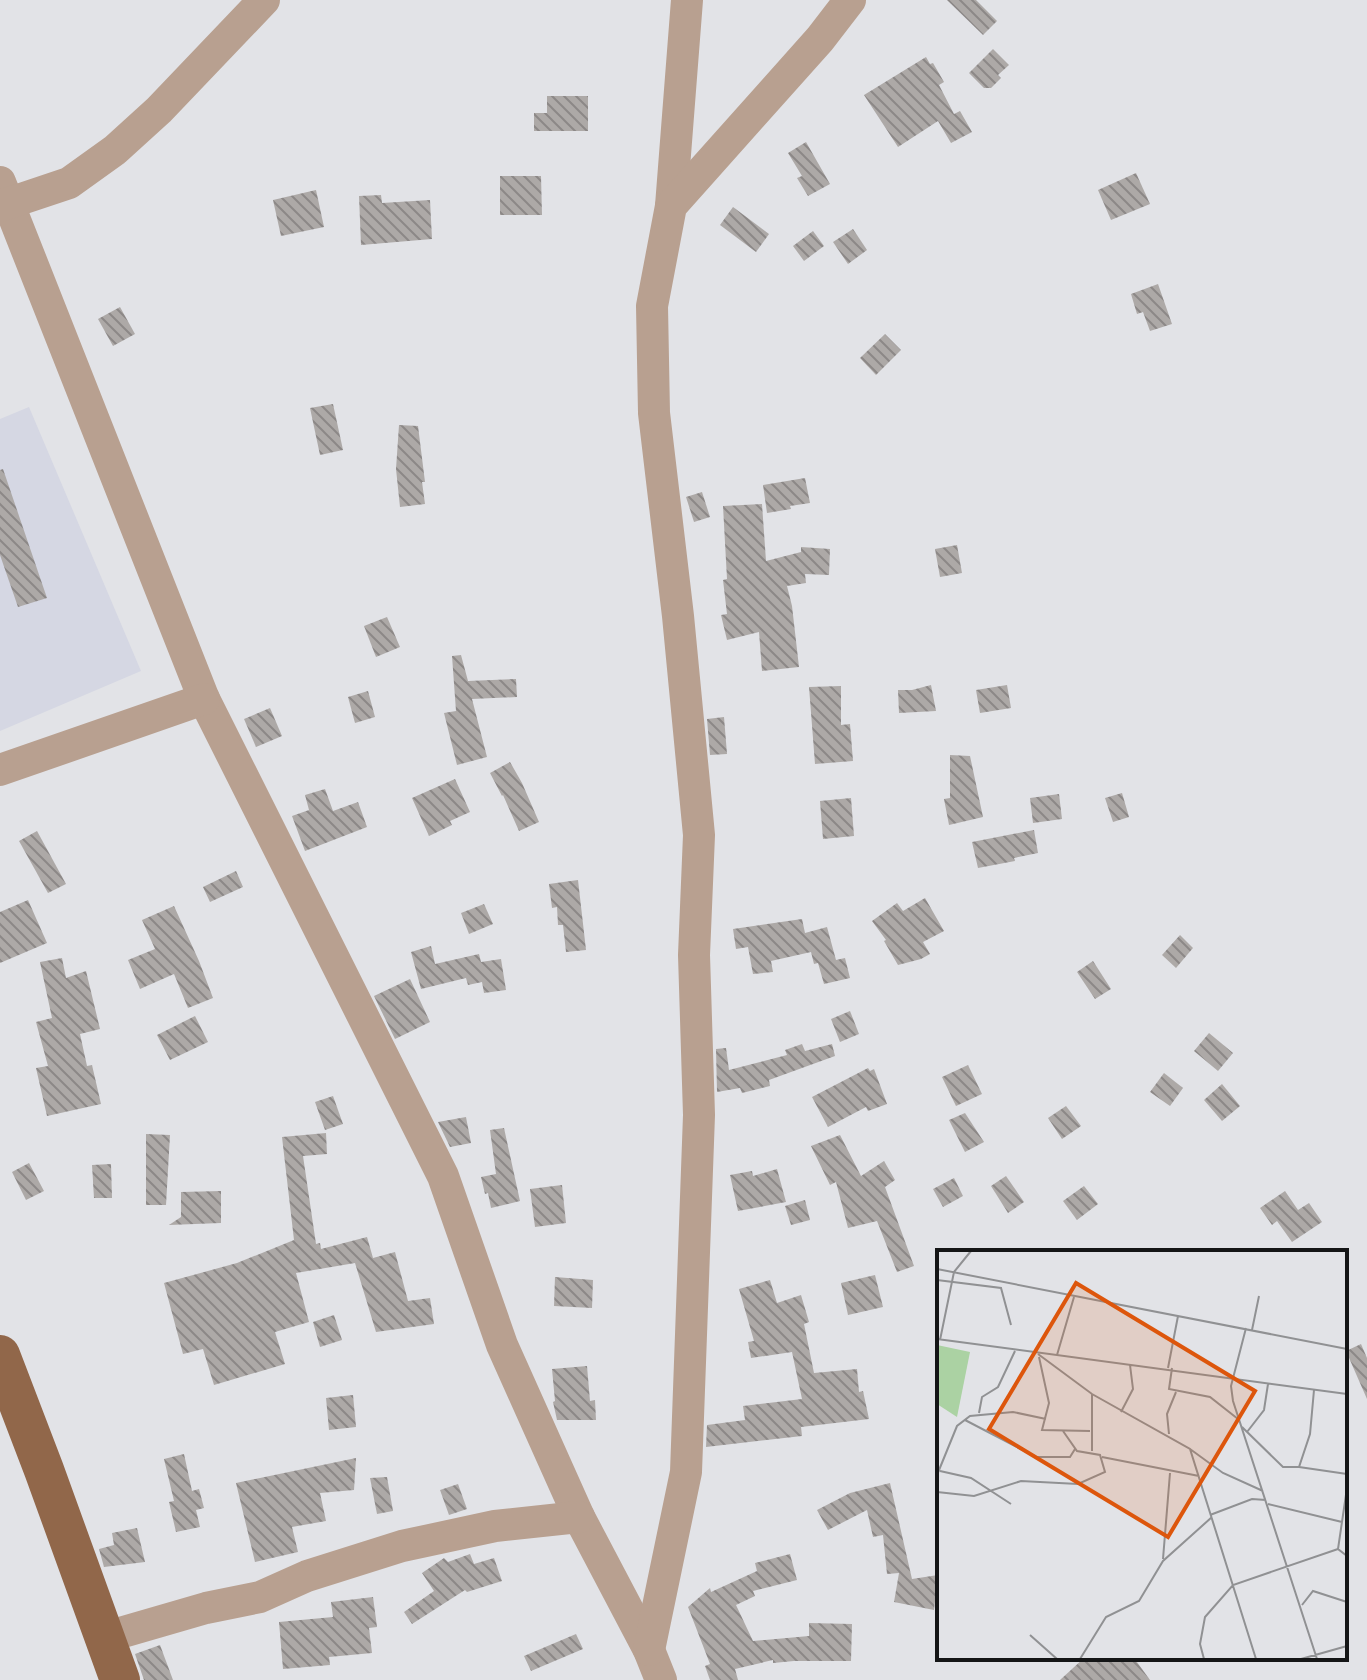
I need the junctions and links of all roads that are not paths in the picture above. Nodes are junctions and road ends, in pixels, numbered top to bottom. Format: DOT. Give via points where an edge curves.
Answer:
graph roads {
  1 [pos="264,0"];
  2 [pos="687,0"];
  3 [pos="850,0"];
  4 [pos="3,197"];
  5 [pos="671,206"];
  6 [pos="204,699"];
  7 [pos="0,770"];
  8 [pos="0,1355"];
  9 [pos="579,1517"];
  10 [pos="106,1637"];
  11 [pos="649,1650"];
  12 [pos="120,1680"];
  13 [pos="661,1680"];
  1 -- 4 [label="street" via="115,150 69,183"];
  2 -- 5 [label="street"];
  3 -- 5 [label="street"];
  4 -- 6 [label="street"];
  5 -- 11 [label="street" via="652,306 654,413 699,835 694,955 699,1115 686,1472"];
  6 -- 7 [label="street"];
  6 -- 9 [label="street" via="443,1176 502,1345"];
  8 -- 10 [label="main road"];
  9 -- 10 [label="street" via="495,1526 402,1546 260,1597"];
  9 -- 11 [label="street"];
  10 -- 12 [label="main road"];
  11 -- 13 [label="street"];
}
